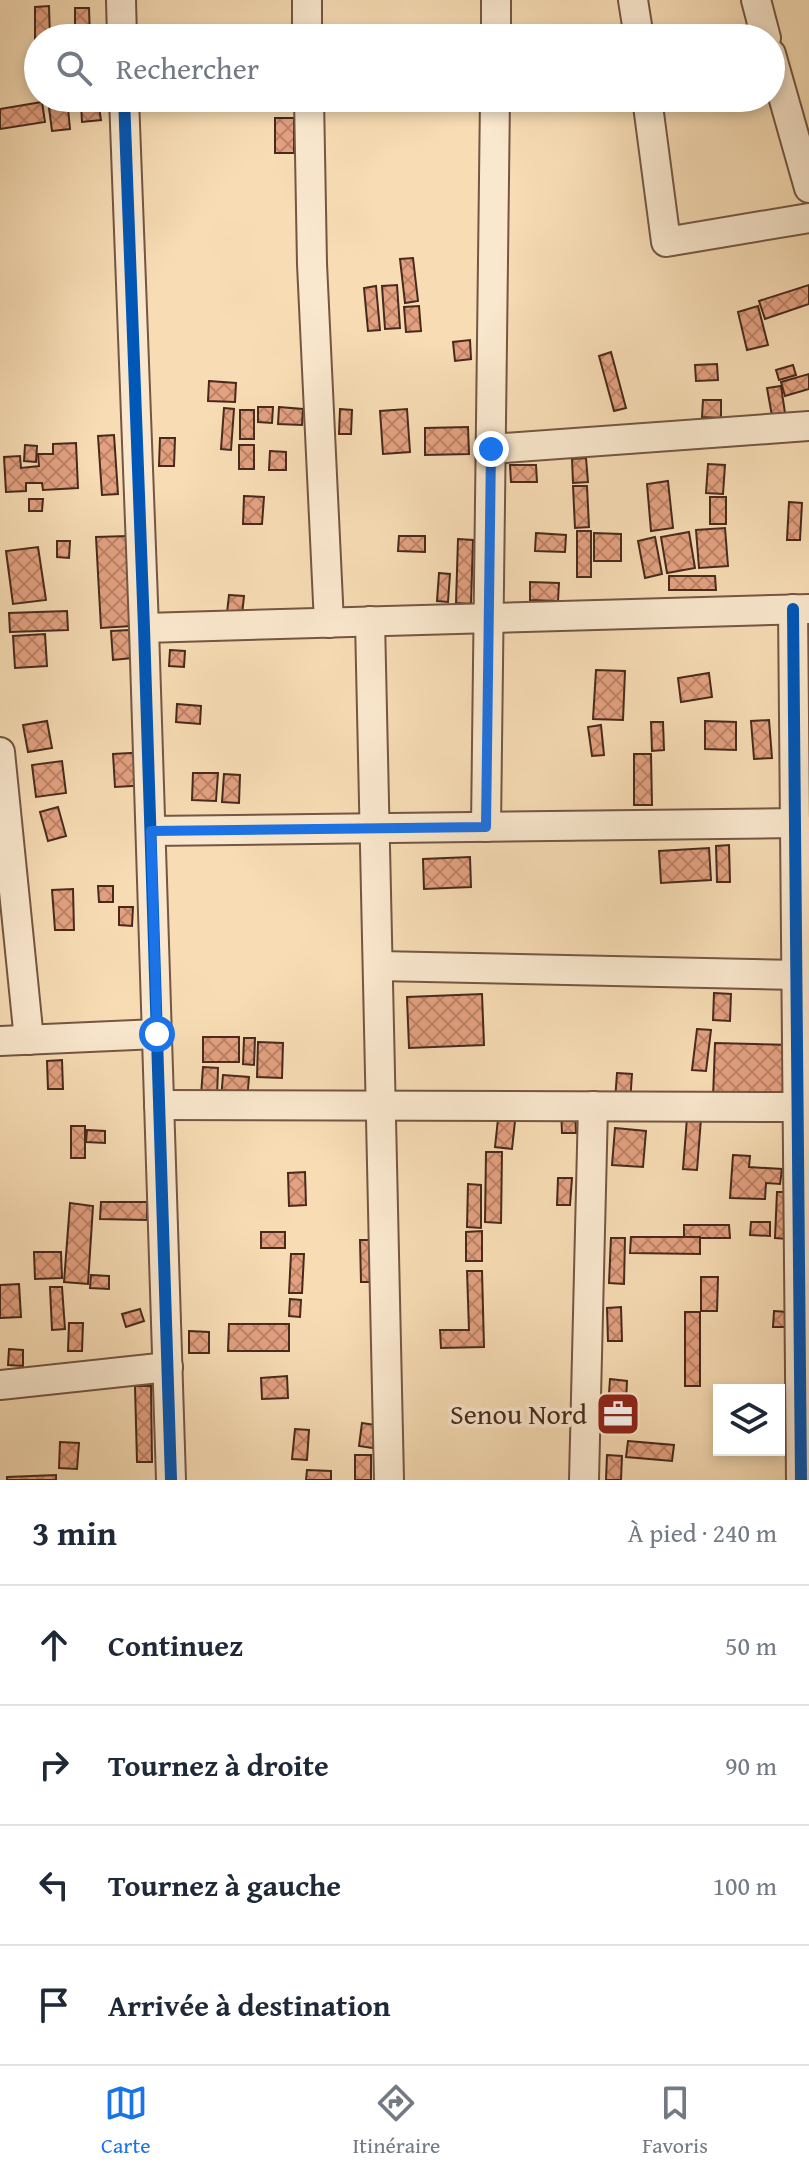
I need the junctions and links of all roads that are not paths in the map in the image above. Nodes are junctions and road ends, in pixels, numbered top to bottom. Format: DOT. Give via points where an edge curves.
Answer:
graph roads {
  1 [pos="121,0"];
  2 [pos="307,0"];
  3 [pos="496,0"];
  4 [pos="633,0"];
  5 [pos="756,0"];
  6 [pos="122,24"];
  7 [pos="307,24"];
  8 [pos="496,24"];
  9 [pos="637,24"];
  10 [pos="762,24"];
  11 [pos="785,103"];
  12 [pos="125,112"];
  13 [pos="309,112"];
  14 [pos="495,112"];
  15 [pos="649,112"];
  16 [pos="809,188"];
  17 [pos="809,218"];
  18 [pos="809,426"];
  19 [pos="491,449"];
  20 [pos="801,609"];
  21 [pos="489,618"];
  22 [pos="370,621"];
  23 [pos="329,623"];
  24 [pos="144,628"];
  25 [pos="0,752"];
  26 [pos="796,823"];
  27 [pos="486,827"];
  28 [pos="375,828"];
  29 [pos="151,831"];
  30 [pos="7,898"];
  31 [pos="378,966"];
  32 [pos="797,975"];
  33 [pos="157,1034"];
  34 [pos="29,1040"];
  35 [pos="0,1041"];
  36 [pos="159,1105"];
  37 [pos="381,1105"];
  38 [pos="593,1106"];
  39 [pos="798,1107"];
  40 [pos="804,1245"];
  41 [pos="168,1367"];
  42 [pos="804,1382"];
  43 [pos="0,1385"];
  44 [pos="171,1480"];
  45 [pos="389,1480"];
  46 [pos="584,1480"];
  47 [pos="801,1480"];
  1 -- 6 [label="street"];
  2 -- 7 [label="street"];
  3 -- 8 [label="street"];
  4 -- 9 [label="street"];
  5 -- 10 [label="street"];
  11 -- 16 [label="street"];
  12 -- 24 [label="street"];
  13 -- 23 [label="street"];
  14 -- 19 [label="street"];
  15 -- 17 [label="street" via="666,242"];
  18 -- 19 [label="street"];
  19 -- 21 [label="street"];
  20 -- 21 [label="street"];
  20 -- 26 [label="street"];
  21 -- 22 [label="street"];
  21 -- 27 [label="street"];
  22 -- 23 [label="street"];
  22 -- 28 [label="street"];
  23 -- 24 [label="street"];
  24 -- 29 [label="street"];
  25 -- 30 [label="street"];
  26 -- 27 [label="street"];
  26 -- 32 [label="street"];
  27 -- 28 [label="street"];
  28 -- 29 [label="street"];
  28 -- 31 [label="street"];
  29 -- 33 [label="street"];
  30 -- 34 [label="street"];
  31 -- 32 [label="street"];
  31 -- 37 [label="street"];
  32 -- 39 [label="street"];
  33 -- 34 [label="street"];
  33 -- 36 [label="street"];
  34 -- 35 [label="street"];
  36 -- 37 [label="street"];
  36 -- 41 [label="street"];
  37 -- 38 [label="street"];
  37 -- 45 [label="street"];
  38 -- 39 [label="street"];
  38 -- 46 [label="street"];
  39 -- 40 [label="street"];
  40 -- 42 [label="street"];
  41 -- 43 [label="street"];
  41 -- 44 [label="street"];
  42 -- 47 [label="street"];
}
